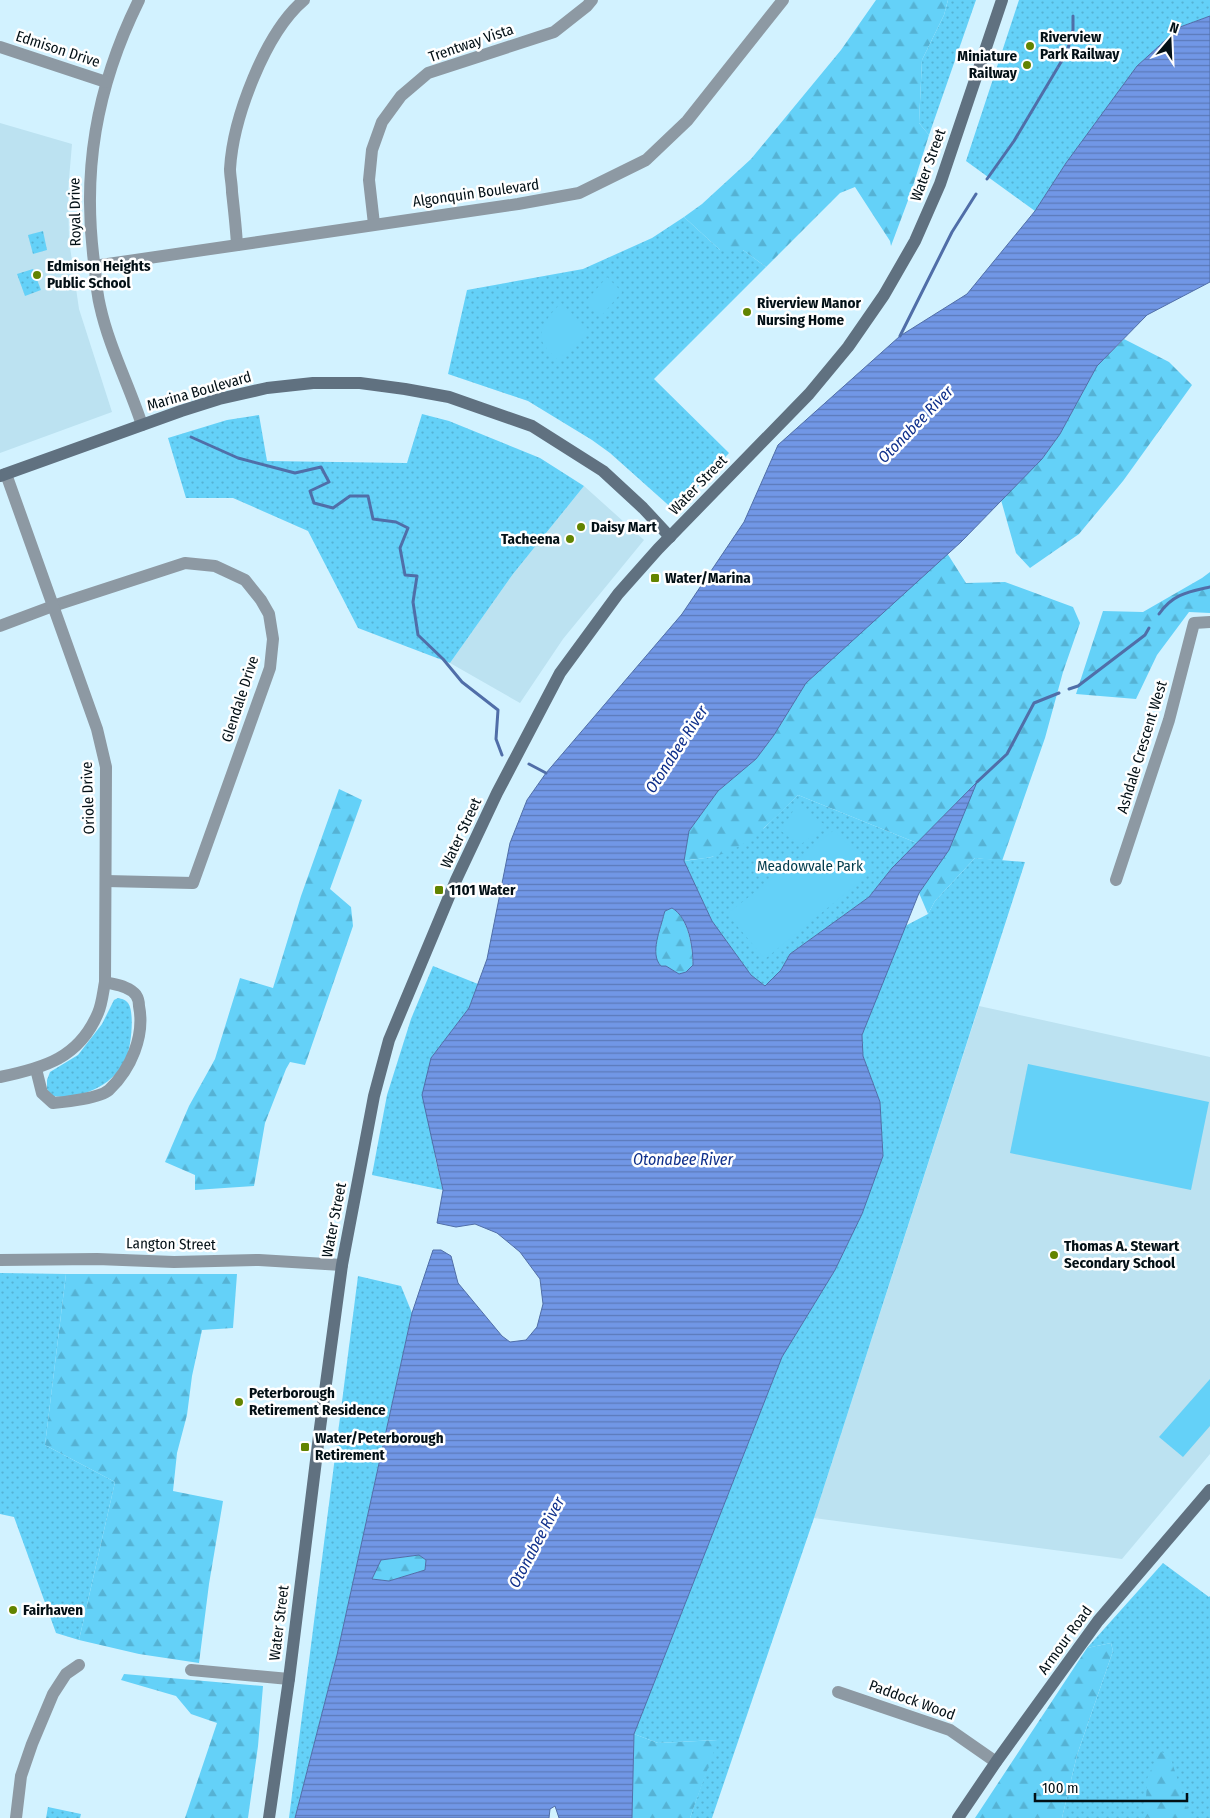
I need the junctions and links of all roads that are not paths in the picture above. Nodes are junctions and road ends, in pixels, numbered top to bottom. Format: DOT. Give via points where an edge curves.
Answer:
graph roads {
  1 [pos="139,0"];
  2 [pos="304,0"];
  3 [pos="592,0"];
  4 [pos="782,0"];
  5 [pos="1002,0"];
  6 [pos="0,47"];
  7 [pos="106,82"];
  8 [pos="374,224"];
  9 [pos="237,245"];
  10 [pos="94,266"];
  11 [pos="142,424"];
  12 [pos="3,475"];
  13 [pos="670,537"];
  14 [pos="53,606"];
  15 [pos="1210,622"];
  16 [pos="0,626"];
  17 [pos="1116,880"];
  18 [pos="106,881"];
  19 [pos="105,982"];
  20 [pos="36,1069"];
  21 [pos="0,1078"];
  22 [pos="0,1260"];
  23 [pos="342,1266"];
  24 [pos="1210,1490"];
  25 [pos="79,1665"];
  26 [pos="190,1670"];
  27 [pos="289,1679"];
  28 [pos="838,1692"];
  29 [pos="996,1762"];
  30 [pos="16,1818"];
  31 [pos="269,1818"];
  32 [pos="958,1818"];
  1 -- 7 [label="street, Royal Drive"];
  2 -- 9 [label="street" via="272,41 238,122 230,169"];
  3 -- 8 [label="street, Trentway Vista" via="554,32 428,73 401,96 382,122 372,150 369,180"];
  4 -- 8 [label="street, Algonquin Boulevard" via="687,122 646,160 579,194"];
  5 -- 13 [label="main road, Water Street" via="940,184 915,241 884,295 848,347 809,394"];
  6 -- 7 [label="street, Edmison Drive"];
  7 -- 10 [label="street, Royal Drive" via="96,120 91,166 89,203"];
  8 -- 9 [label="street, Algonquin Boulevard"];
  9 -- 10 [label="street, Algonquin Boulevard"];
  10 -- 11 [label="street, Royal Drive" via="100,306"];
  11 -- 12 [label="main road, Marina Boulevard"];
  11 -- 13 [label="main road, Marina Boulevard" via="219,399 267,388 313,383 360,383 449,397 532,426 603,472"];
  12 -- 14 [label="street, Oriole Drive"];
  13 -- 23 [label="main road, Water Street" via="618,594 560,673 456,880 389,1040 374,1096"];
  14 -- 16 [label="street"];
  14 -- 18 [label="street, Oriole Drive" via="97,729 106,767"];
  14 -- 18 [label="street, Glendale Drive" via="185,564 215,566 245,580 269,614 273,639 270,668 193,883"];
  15 -- 17 [label="street, Ashdale Crescent West" via="1194,623 1169,720"];
  18 -- 19 [label="street, Oriole Drive"];
  19 -- 20 [label="street, Oriole Drive" via="99,1011 77,1047"];
  19 -- 20 [label="street" via="126,987 137,996 142,1019 136,1049 124,1071 108,1091 76,1101 53,1103 42,1093"];
  20 -- 21 [label="street, Oriole Drive"];
  22 -- 23 [label="street, Langton Street" via="259,1260"];
  23 -- 27 [label="main road, Water Street"];
  24 -- 29 [label="main road, Armour Road" via="1098,1621"];
  25 -- 30 [label="street" via="66,1674 53,1694 32,1744 22,1776"];
  26 -- 27 [label="street"];
  27 -- 31 [label="main road, Water Street"];
  28 -- 29 [label="street, Paddock Wood" via="950,1730"];
  29 -- 32 [label="main road, Armour Road"];
}
